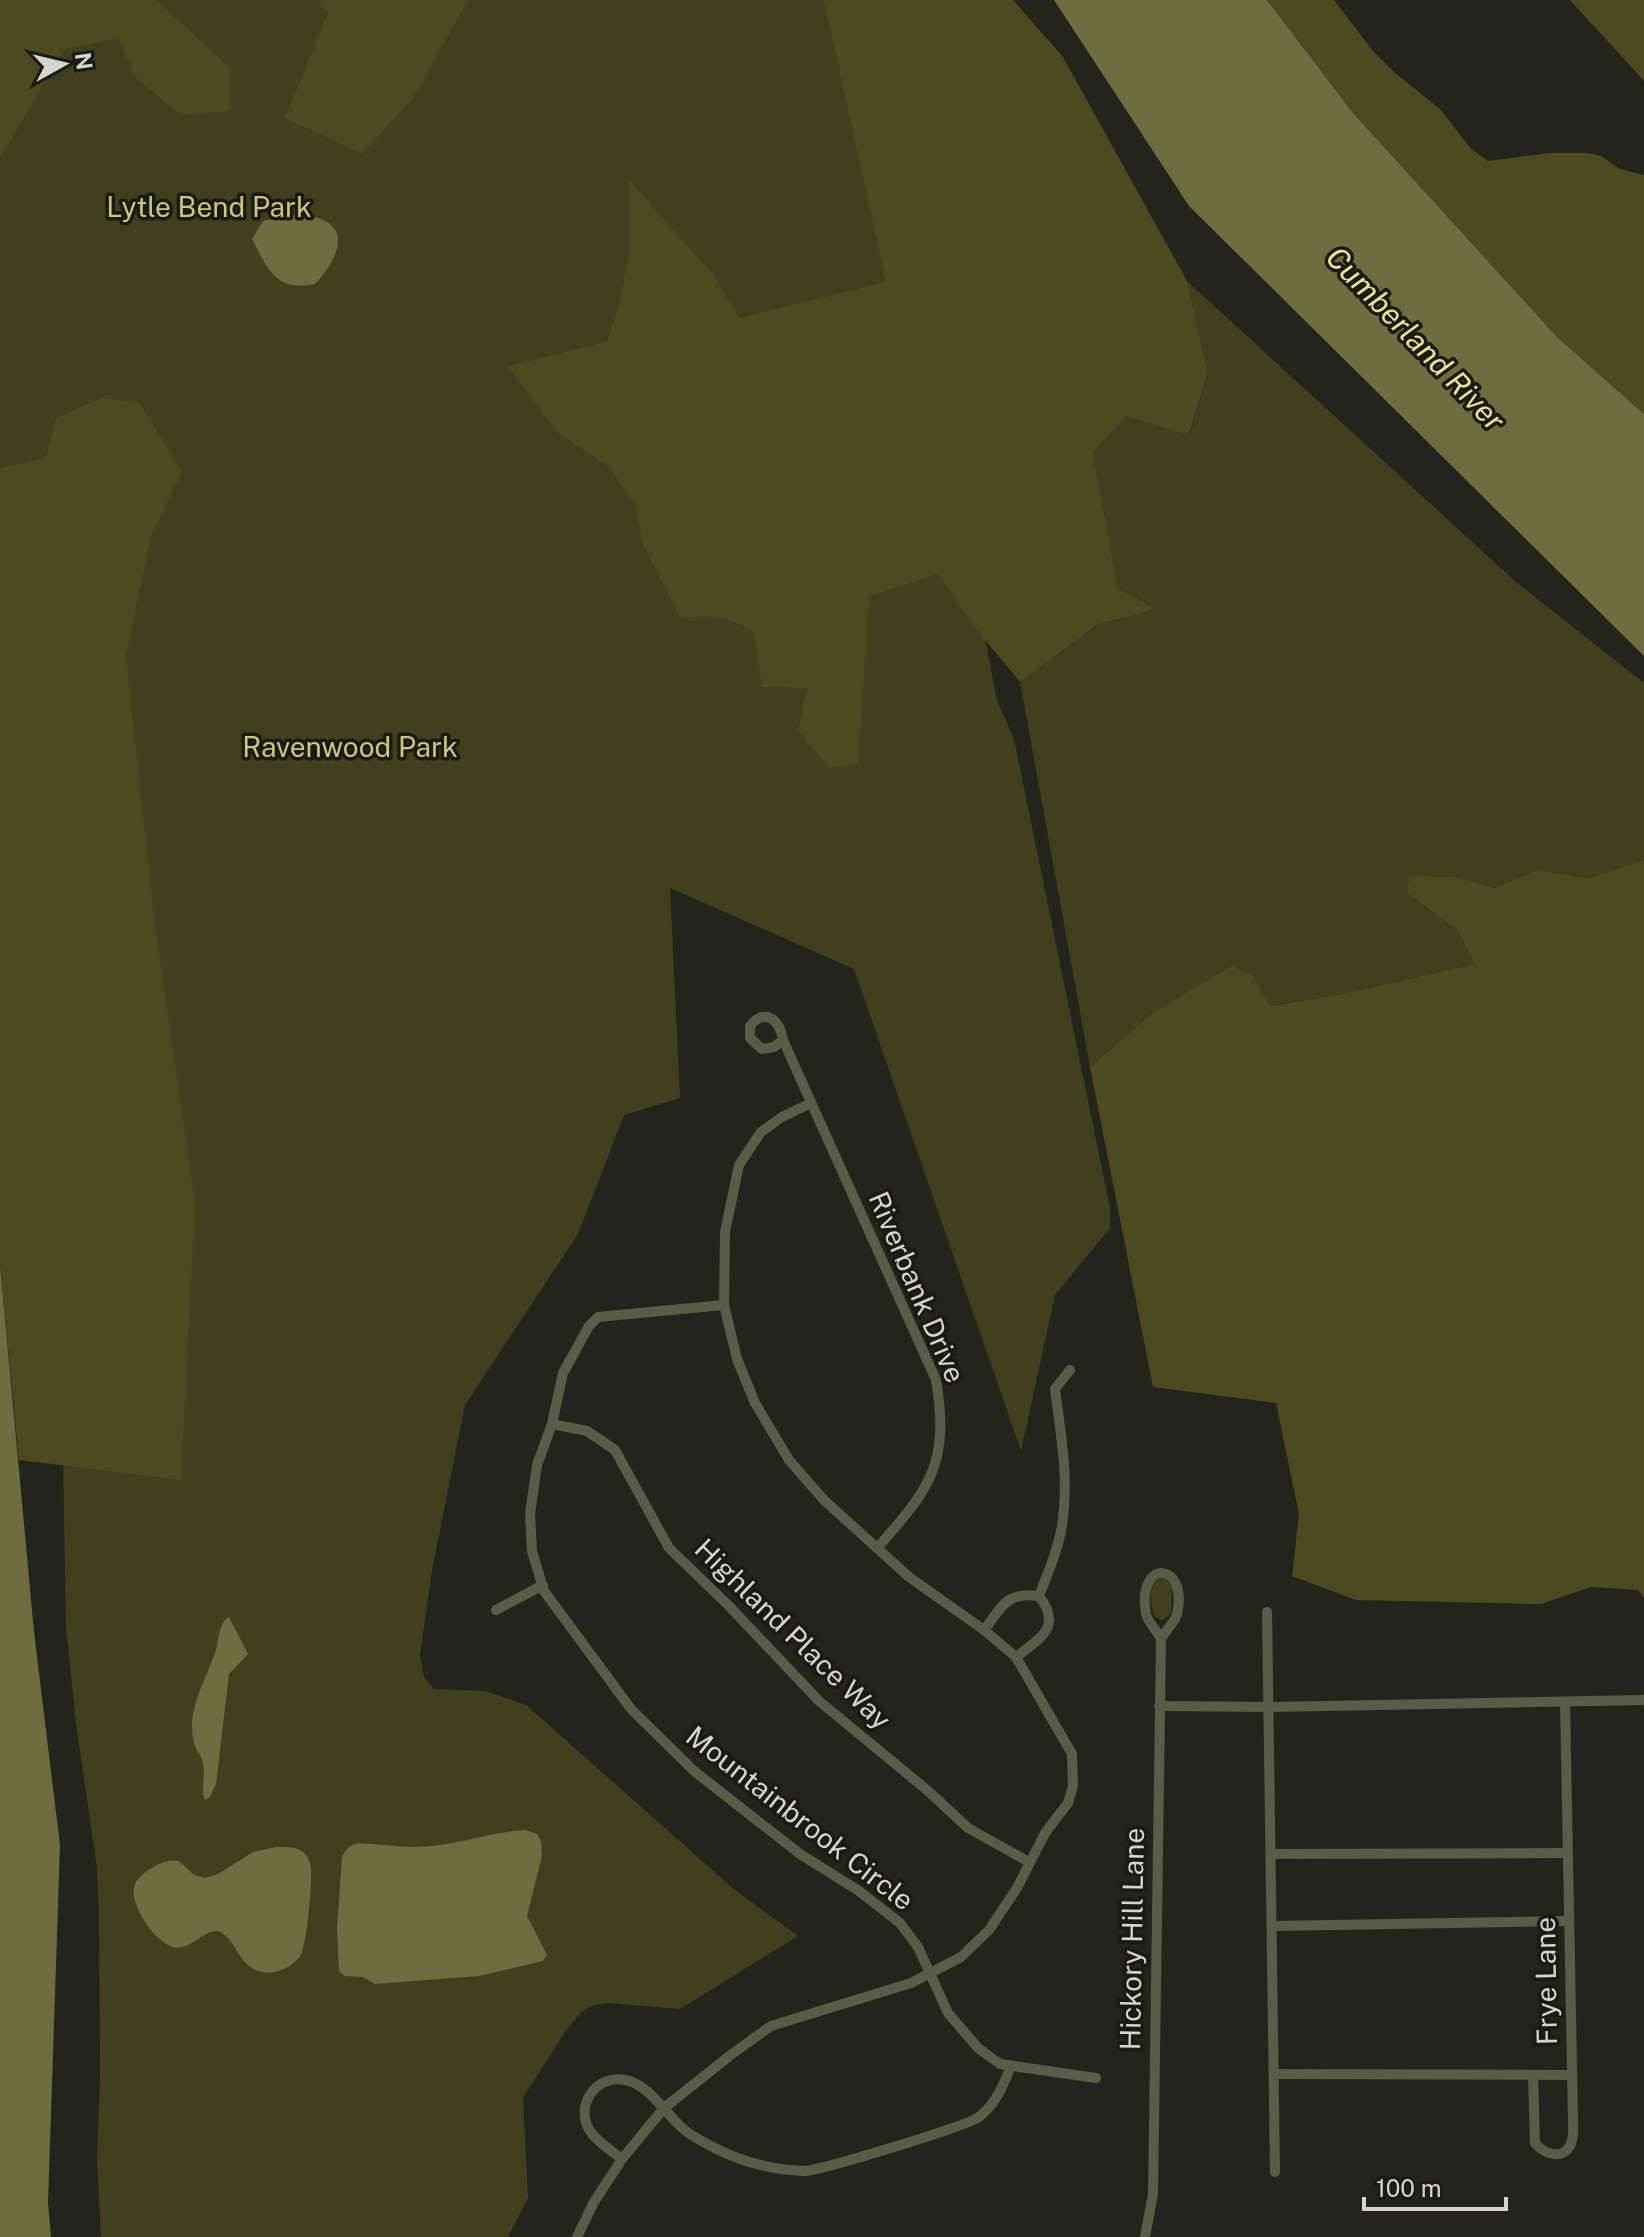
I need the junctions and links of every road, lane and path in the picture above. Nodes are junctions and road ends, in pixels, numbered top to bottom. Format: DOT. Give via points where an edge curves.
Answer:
graph roads {
  1 [pos="783,1040"];
  2 [pos="811,1103"];
  3 [pos="724,1305"];
  4 [pos="1070,1370"];
  5 [pos="552,1424"];
  6 [pos="877,1548"];
  7 [pos="543,1585"];
  8 [pos="1039,1596"];
  9 [pos="496,1610"];
  10 [pos="1267,1612"];
  11 [pos="984,1630"];
  12 [pos="1161,1640"];
  13 [pos="1016,1657"];
  14 [pos="1644,1700"];
  15 [pos="1565,1703"];
  16 [pos="1159,1706"];
  17 [pos="1270,1707"];
  18 [pos="1567,1853"];
  19 [pos="1271,1854"];
  20 [pos="1029,1862"];
  21 [pos="1568,1921"];
  22 [pos="1272,1926"];
  23 [pos="928,1974"];
  24 [pos="1011,2066"];
  25 [pos="1274,2074"];
  26 [pos="1533,2075"];
  27 [pos="1572,2075"];
  28 [pos="1096,2078"];
  29 [pos="664,2108"];
  30 [pos="622,2159"];
  31 [pos="1275,2172"];
  32 [pos="577,2237"];
  33 [pos="1145,2237"];
  1 -- 2 [label="street, Riverbank Drive"];
  2 -- 3 [label="street" via="761,1132 739,1165 725,1232"];
  2 -- 6 [label="street, Riverbank Drive" via="936,1380 941,1408 941,1436 930,1479 914,1507"];
  3 -- 5 [label="street, Mountainbrook Circle" via="598,1317 563,1373"];
  3 -- 6 [label="street" via="755,1403 789,1460"];
  4 -- 8 [label="street" via="1055,1389 1065,1496 1061,1532"];
  5 -- 7 [label="street, Mountainbrook Circle" via="537,1465 530,1514 532,1551"];
  5 -- 20 [label="street, Highland Place Way" via="587,1431 615,1450 669,1548 819,1701 968,1828"];
  6 -- 11 [label="street"];
  7 -- 9 [label="street"];
  7 -- 23 [label="street, Mountainbrook Circle" via="631,1709 694,1771 900,1923 918,1947"];
  8 -- 11 [label="street" via="1022,1593 1009,1598"];
  8 -- 13 [label="street" via="1049,1609 1050,1623"];
  10 -- 17 [label="street"];
  11 -- 13 [label="street"];
  12 -- 12 [label="street, Hickory Hill Lane" via="1177,1617 1178,1601 1175,1579 1163,1572 1146,1585 1146,1616"];
  12 -- 16 [label="street, Hickory Hill Lane"];
  13 -- 20 [label="street" via="1072,1754 1074,1768 1068,1803"];
  14 -- 15 [label="street"];
  15 -- 17 [label="street"];
  15 -- 18 [label="street, Frye Lane"];
  16 -- 17 [label="street"];
  16 -- 33 [label="street, Hickory Hill Lane" via="1153,2194"];
  17 -- 19 [label="street"];
  18 -- 19 [label="street"];
  18 -- 21 [label="street, Frye Lane"];
  19 -- 22 [label="street"];
  20 -- 23 [label="street" via="989,1930 961,1957"];
  21 -- 22 [label="street"];
  21 -- 27 [label="street, Frye Lane"];
  22 -- 25 [label="street"];
  23 -- 24 [label="street, Mountainbrook Circle" via="948,2013 978,2048"];
  23 -- 29 [label="street" via="771,2026"];
  24 -- 28 [label="street, Mountainbrook Circle"];
  24 -- 29 [label="street" via="1001,2092 976,2119 809,2171 773,2169 711,2146 682,2128"];
  25 -- 26 [label="street"];
  25 -- 31 [label="street"];
  26 -- 27 [label="street"];
  26 -- 27 [label="street, Frye Lane" via="1535,2143 1550,2155 1568,2150 1572,2140"];
  29 -- 30 [label="street"];
  29 -- 30 [label="street" via="626,2080 606,2081 590,2093 584,2112 588,2128"];
  30 -- 32 [label="street"];
}
